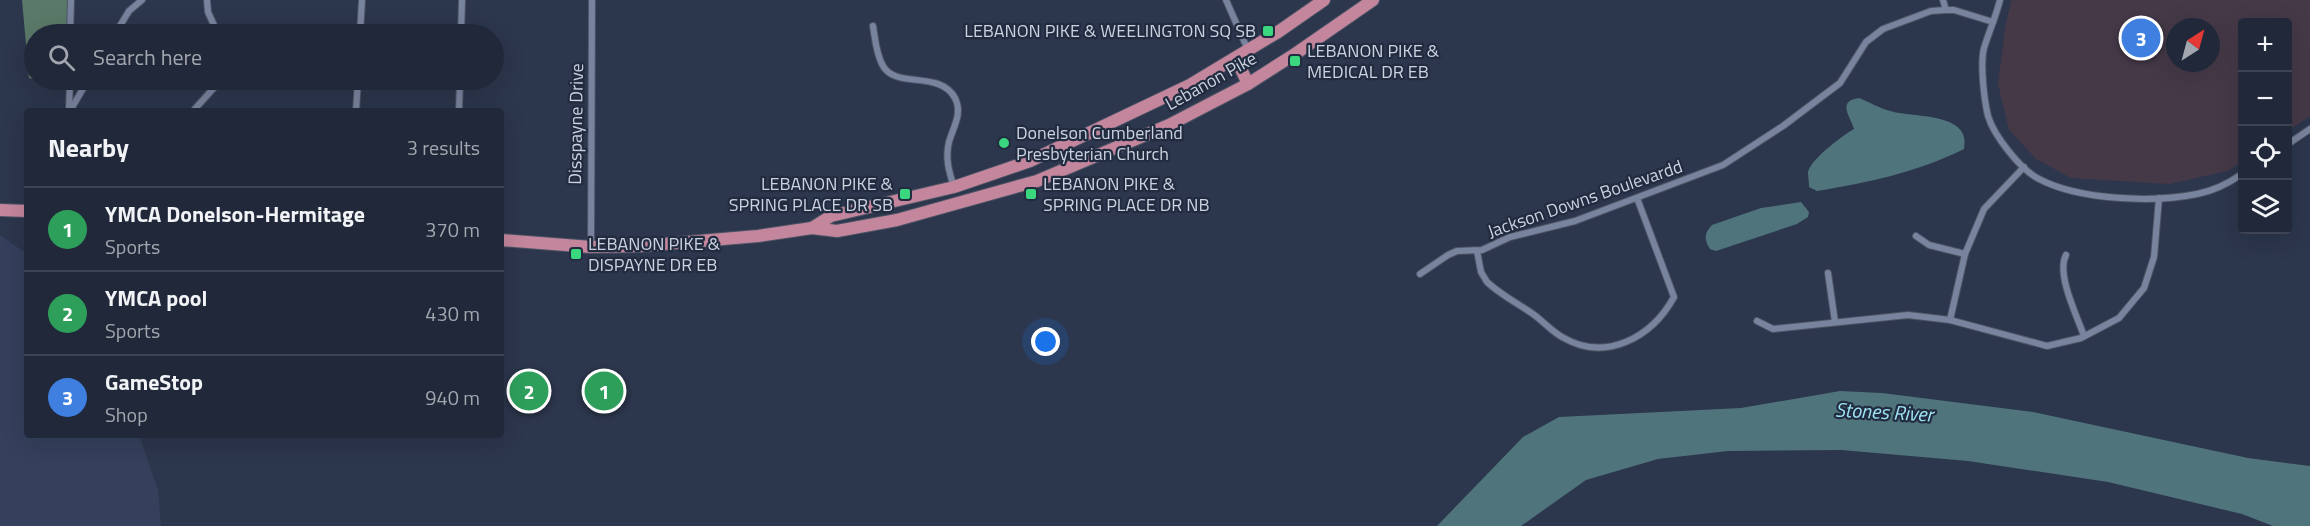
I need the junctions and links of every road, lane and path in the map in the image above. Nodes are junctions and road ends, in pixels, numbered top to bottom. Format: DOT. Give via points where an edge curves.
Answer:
graph roads {
  1 [pos="71,0"];
  2 [pos="142,0"];
  3 [pos="207,0"];
  4 [pos="362,0"];
  5 [pos="462,0"];
  6 [pos="592,0"];
  7 [pos="1226,0"];
  8 [pos="1324,0"];
  9 [pos="1372,0"];
  10 [pos="1943,0"];
  11 [pos="2000,0"];
  12 [pos="1946,10"];
  13 [pos="1993,22"];
  14 [pos="70,24"];
  15 [pos="121,24"];
  16 [pos="213,24"];
  17 [pos="361,24"];
  18 [pos="461,24"];
  19 [pos="873,26"];
  20 [pos="1248,51"];
  21 [pos="1236,58"];
  22 [pos="1248,84"];
  23 [pos="70,90"];
  24 [pos="82,90"];
  25 [pos="212,90"];
  26 [pos="357,90"];
  27 [pos="459,90"];
  28 [pos="69,108"];
  29 [pos="71,108"];
  30 [pos="197,108"];
  31 [pos="356,108"];
  32 [pos="459,108"];
  33 [pos="2310,129"];
  34 [pos="2292,141"];
  35 [pos="1058,148"];
  36 [pos="2024,167"];
  37 [pos="1066,169"];
  38 [pos="2238,177"];
  39 [pos="954,187"];
  40 [pos="1636,198"];
  41 [pos="2159,198"];
  42 [pos="0,210"];
  43 [pos="24,211"];
  44 [pos="812,228"];
  45 [pos="1916,236"];
  46 [pos="504,240"];
  47 [pos="591,248"];
  48 [pos="1477,251"];
  49 [pos="1965,254"];
  50 [pos="2066,255"];
  51 [pos="1828,273"];
  52 [pos="1420,274"];
  53 [pos="1757,321"];
  54 [pos="1950,321"];
  55 [pos="1834,322"];
  56 [pos="2084,336"];
  1 -- 14 [label="street"];
  2 -- 15 [label="street"];
  3 -- 16 [label="street"];
  4 -- 17 [label="street"];
  5 -- 18 [label="street"];
  6 -- 47 [label="street, Disspayne Drive"];
  7 -- 20 [label="street"];
  8 -- 20 [label="main road, Lebanon Pike"];
  9 -- 22 [label="main road, Lebanon Pike"];
  10 -- 12 [label="street"];
  11 -- 13 [label="street"];
  12 -- 13 [label="street, Jackson Downs Boulevardd"];
  12 -- 40 [label="street, Jackson Downs Boulevardd" via="1912,17 1871,36 1840,83 1747,151 1723,165"];
  13 -- 36 [label="street" via="1983,50 1989,118"];
  19 -- 39 [label="street" via="883,67 896,75 941,84 954,97 958,116 947,164"];
  20 -- 21 [label="main road, Lebanon Pike"];
  21 -- 22 [label="main road"];
  21 -- 35 [label="main road, Lebanon Pike" via="1155,103"];
  22 -- 37 [label="main road, Lebanon Pike" via="1169,125"];
  23 -- 28 [label="street"];
  24 -- 29 [label="street"];
  25 -- 30 [label="street"];
  26 -- 31 [label="street"];
  27 -- 32 [label="street"];
  33 -- 34 [label="street"];
  35 -- 37 [label="main road"];
  35 -- 39 [label="main road, Lebanon Pike"];
  36 -- 41 [label="street" via="2057,186 2126,199"];
  36 -- 49 [label="street" via="1984,209"];
  37 -- 44 [label="main road, Lebanon Pike" via="1037,181 897,220 837,231"];
  38 -- 41 [label="street" via="2198,194"];
  39 -- 44 [label="main road, Lebanon Pike" via="831,216"];
  40 -- 48 [label="street, Jackson Downs Boulevardd"];
  40 -- 48 [label="street" via="1674,297 1655,325 1619,345 1590,347 1562,338 1487,282"];
  41 -- 56 [label="street" via="2154,257 2144,288 2119,318"];
  42 -- 43 [label="main road"];
  44 -- 47 [label="main road, Lebanon Pike" via="758,236"];
  45 -- 49 [label="street" via="1929,244"];
  46 -- 47 [label="main road, Lebanon Pike"];
  48 -- 52 [label="street, Jackson Downs Boulevardd" via="1466,249 1448,255"];
  49 -- 54 [label="street"];
  50 -- 56 [label="street" via="2063,275"];
  51 -- 55 [label="street"];
  53 -- 55 [label="street" via="1773,329"];
  54 -- 55 [label="street" via="1908,315"];
  54 -- 56 [label="street" via="2047,345"];
}
